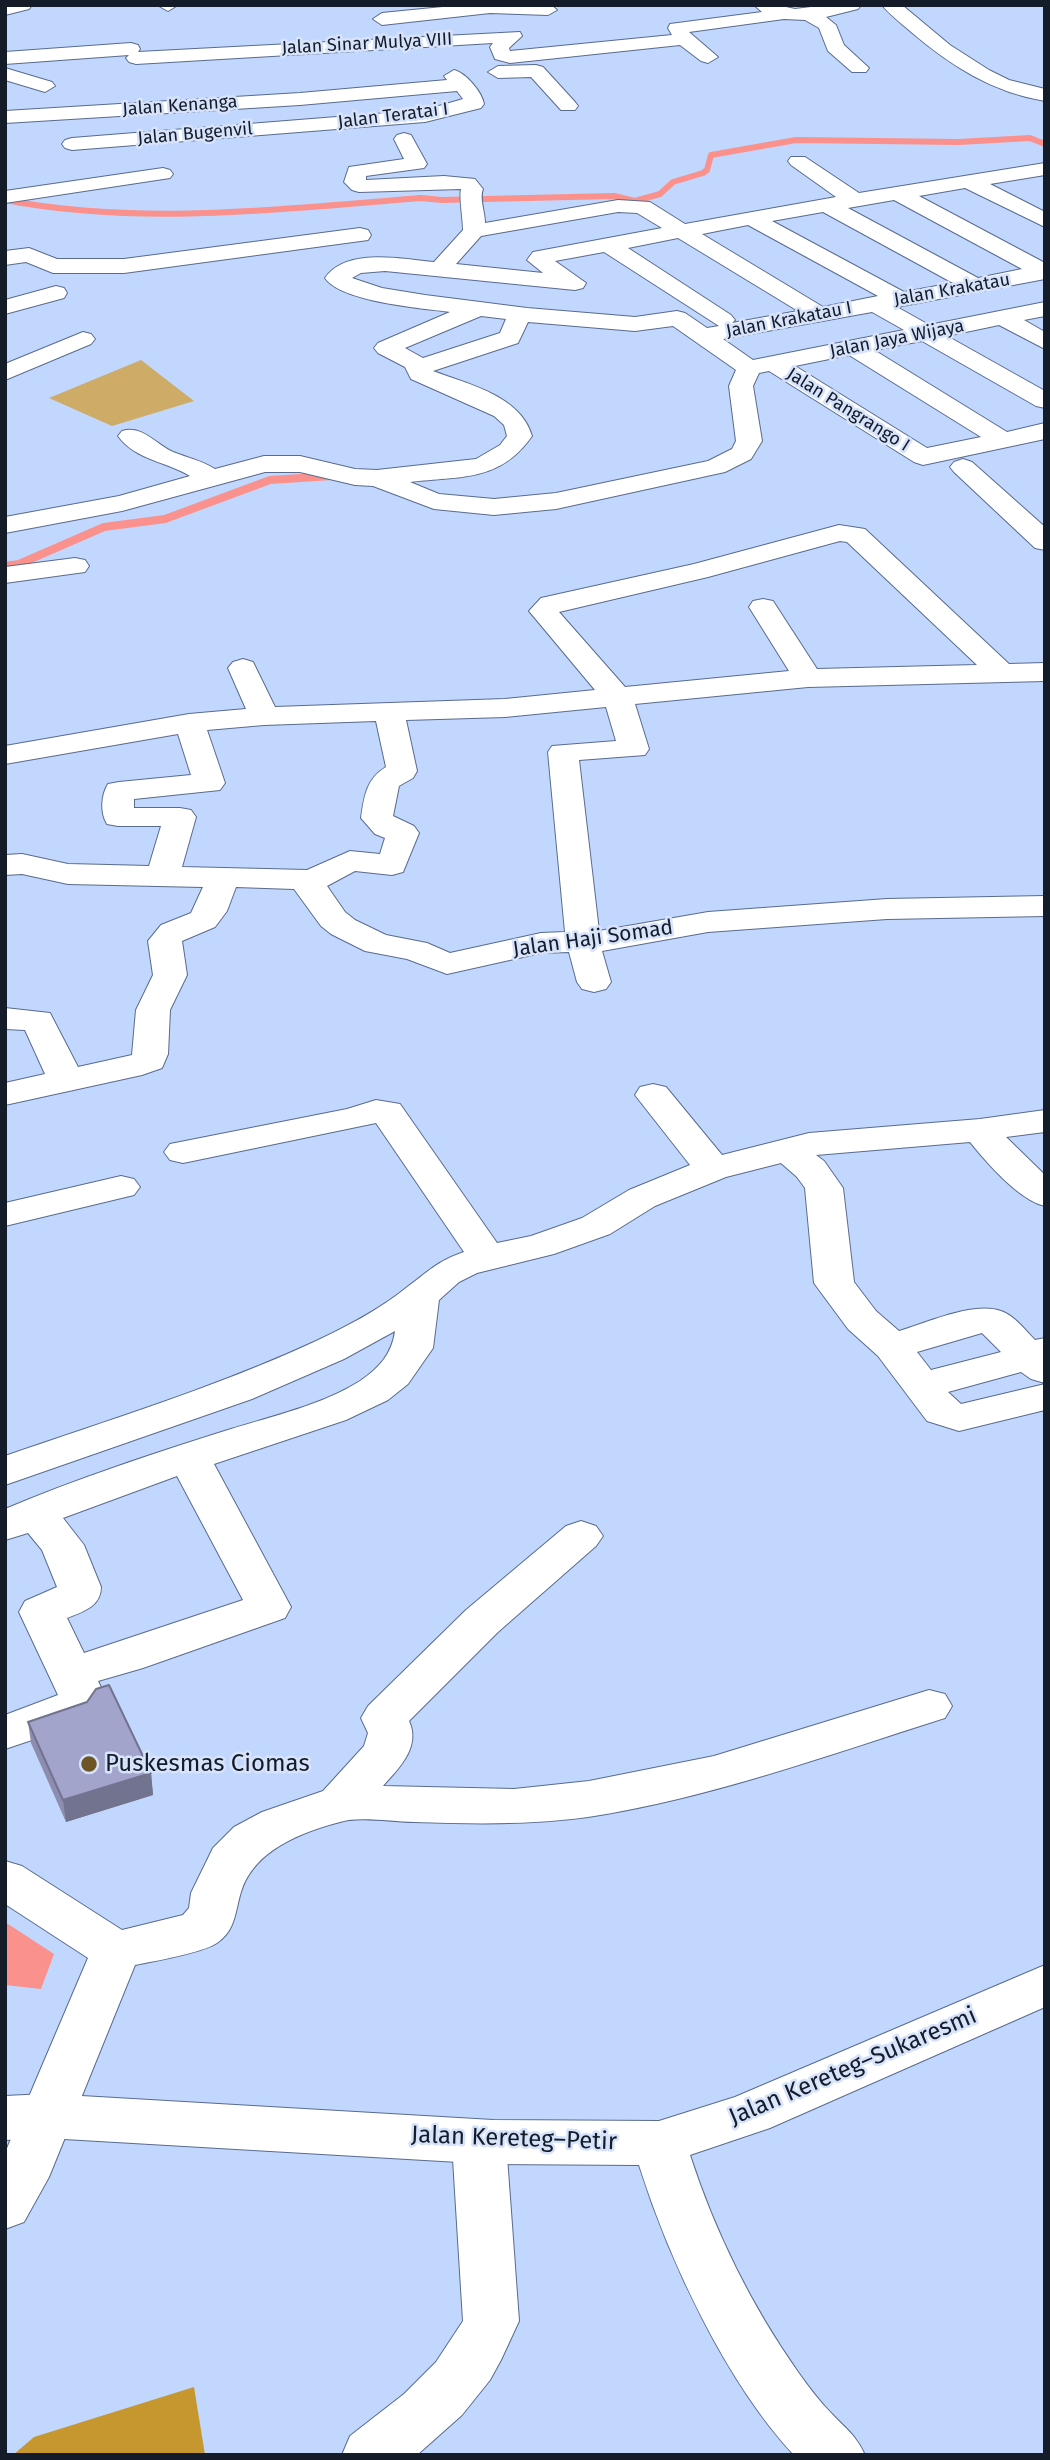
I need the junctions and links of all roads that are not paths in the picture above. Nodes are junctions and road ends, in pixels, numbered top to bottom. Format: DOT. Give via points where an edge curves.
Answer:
graph roads {
  1 [pos="23,5"];
  2 [pos="852,5"];
  3 [pos="891,5"];
  4 [pos="552,8"];
  5 [pos="5,10"];
  6 [pos="771,10"];
  7 [pos="808,14"];
  8 [pos="358,21"];
  9 [pos="684,39"];
  10 [pos="506,41"];
  11 [pos="131,44"];
  12 [pos="33,57"];
  13 [pos="708,57"];
  14 [pos="5,58"];
  15 [pos="859,68"];
  16 [pos="5,74"];
  17 [pos="458,81"];
  18 [pos="45,86"];
  19 [pos="155,93"];
  20 [pos="1045,95"];
  21 [pos="300,99"];
  22 [pos="568,106"];
  23 [pos="58,114"];
  24 [pos="5,117"];
  25 [pos="318,124"];
  26 [pos="404,139"];
  27 [pos="798,161"];
  28 [pos="1045,169"];
  29 [pos="163,174"];
  30 [pos="964,179"];
  31 [pos="897,193"];
  32 [pos="5,197"];
  33 [pos="832,197"];
  34 [pos="751,218"];
  35 [pos="1045,220"];
  36 [pos="683,230"];
  37 [pos="474,231"];
  38 [pos="17,234"];
  39 [pos="360,235"];
  40 [pos="607,244"];
  41 [pos="29,255"];
  42 [pos="5,258"];
  43 [pos="439,270"];
  44 [pos="1045,272"];
  45 [pos="575,283"];
  46 [pos="974,285"];
  47 [pos="56,293"];
  48 [pos="900,299"];
  49 [pos="875,304"];
  50 [pos="5,307"];
  51 [pos="1045,309"];
  52 [pos="478,310"];
  53 [pos="712,312"];
  54 [pos="520,314"];
  55 [pos="819,314"];
  56 [pos="1002,317"];
  57 [pos="677,318"];
  58 [pos="637,324"];
  59 [pos="737,330"];
  60 [pos="925,333"];
  61 [pos="704,336"];
  62 [pos="83,339"];
  63 [pos="1045,342"];
  64 [pos="852,347"];
  65 [pos="419,365"];
  66 [pos="761,365"];
  67 [pos="5,373"];
  68 [pos="816,390"];
  69 [pos="763,400"];
  70 [pos="1045,401"];
  71 [pos="1045,431"];
  72 [pos="131,436"];
  73 [pos="1003,440"];
  74 [pos="963,467"];
  75 [pos="377,478"];
  76 [pos="212,480"];
  77 [pos="5,525"];
  78 [pos="1045,542"];
  79 [pos="75,566"];
  80 [pos="5,575"];
  81 [pos="763,607"];
  82 [pos="243,668"];
  83 [pos="1045,672"];
  84 [pos="1003,675"];
  85 [pos="808,678"];
  86 [pos="618,698"];
  87 [pos="389,712"];
  88 [pos="264,716"];
  89 [pos="189,723"];
  90 [pos="5,755"];
  91 [pos="5,865"];
  92 [pos="162,878"];
  93 [pos="222,879"];
  94 [pos="308,883"];
  95 [pos="1045,906"];
  96 [pos="583,942"];
  97 [pos="594,982"];
  98 [pos="5,1018"];
  99 [pos="66,1081"];
  100 [pos="5,1094"];
  101 [pos="653,1096"];
  102 [pos="1045,1121"];
  103 [pos="980,1130"];
  104 [pos="788,1150"];
  105 [pos="183,1152"];
  106 [pos="713,1169"];
  107 [pos="121,1187"];
  108 [pos="1045,1195"];
  109 [pos="5,1215"];
  110 [pos="486,1257"];
  111 [pos="420,1297"];
  112 [pos="892,1347"];
  113 [pos="1039,1359"];
  114 [pos="922,1386"];
  115 [pos="1045,1397"];
  116 [pos="189,1457"];
  117 [pos="5,1471"];
  118 [pos="21,1520"];
  119 [pos="580,1536"];
  120 [pos="70,1672"];
  121 [pos="929,1706"];
  122 [pos="5,1732"];
  123 [pos="340,1803"];
  124 [pos="5,1879"];
  125 [pos="116,1951"];
  126 [pos="1045,1985"];
  127 [pos="26,2117"];
  128 [pos="479,2143"];
  129 [pos="659,2143"];
  130 [pos="5,2206"];
  131 [pos="371,2455"];
  132 [pos="836,2455"];
  1 -- 5 [label="street"];
  2 -- 7 [label="street"];
  3 -- 20 [label="street" via="992,80"];
  4 -- 8 [label="street, Jalan Sinar Mulya VIII" via="490,8"];
  4 -- 10 [label="street, Jalan Sinar Mulya VIII"];
  6 -- 7 [label="street"];
  6 -- 9 [label="street" via="677,28"];
  7 -- 15 [label="street" via="827,25 835,47"];
  9 -- 10 [label="street" via="510,57 502,55"];
  9 -- 13 [label="street"];
  10 -- 11 [label="street, Jalan Sinar Mulya VIII" via="221,51"];
  11 -- 12 [label="street, Jalan Sinar Mulya VIII"];
  11 -- 19 [label="street"];
  12 -- 14 [label="street, Jalan Sinar Mulya VIII"];
  12 -- 18 [label="street"];
  16 -- 18 [label="street"];
  17 -- 21 [label="street, Jalan Kenanga"];
  17 -- 22 [label="street, Jalan Kenanga" via="536,71"];
  17 -- 25 [label="street, Jalan Teratai I" via="474,104 425,116"];
  18 -- 23 [label="street"];
  19 -- 21 [label="street, Jalan Kenanga"];
  19 -- 23 [label="street, Jalan Kenanga"];
  21 -- 25 [label="street"];
  23 -- 24 [label="street, Jalan Kenanga"];
  23 -- 25 [label="street, Jalan Bugenvil" via="76,151"];
  26 -- 37 [label="street" via="417,164 356,171 355,182 359,186 468,183"];
  27 -- 33 [label="street"];
  28 -- 30 [label="street"];
  29 -- 32 [label="street"];
  30 -- 31 [label="street"];
  30 -- 33 [label="street"];
  30 -- 35 [label="street"];
  31 -- 33 [label="street"];
  31 -- 44 [label="street"];
  33 -- 34 [label="street"];
  33 -- 46 [label="street"];
  34 -- 36 [label="street"];
  34 -- 48 [label="street"];
  36 -- 37 [label="street" via="642,207 618,205"];
  36 -- 40 [label="street"];
  36 -- 55 [label="street"];
  37 -- 43 [label="street"];
  38 -- 41 [label="street"];
  39 -- 41 [label="street" via="124,266 53,265"];
  40 -- 45 [label="street" via="538,260"];
  40 -- 53 [label="street"];
  41 -- 42 [label="street"];
  43 -- 45 [label="street"];
  43 -- 52 [label="street" via="372,264 336,278 368,291"];
  44 -- 46 [label="street, Jalan Krakatau"];
  45 -- 58 [label="street"];
  46 -- 48 [label="street, Jalan Krakatau"];
  47 -- 50 [label="street"];
  48 -- 49 [label="street, Jalan Krakatau"];
  49 -- 55 [label="street, Jalan Krakatau I"];
  49 -- 60 [label="street, Jalan Krakatau"];
  51 -- 56 [label="street, Jalan Jaya Wijaya"];
  52 -- 54 [label="street"];
  52 -- 65 [label="street" via="386,348"];
  53 -- 57 [label="street"];
  53 -- 59 [label="street"];
  54 -- 58 [label="street"];
  54 -- 65 [label="street" via="510,338"];
  55 -- 59 [label="street, Jalan Krakatau I"];
  56 -- 60 [label="street, Jalan Jaya Wijaya"];
  56 -- 63 [label="street"];
  57 -- 58 [label="street"];
  57 -- 61 [label="street, Jalan Pangrango I"];
  59 -- 61 [label="street, Jalan Krakatau I"];
  60 -- 64 [label="street, Jalan Jaya Wijaya"];
  60 -- 70 [label="street, Jalan Krakatau"];
  61 -- 66 [label="street, Jalan Pangrango I"];
  62 -- 67 [label="street"];
  64 -- 66 [label="street, Jalan Jaya Wijaya"];
  64 -- 73 [label="street"];
  65 -- 75 [label="street" via="416,370 421,374 504,410 518,423 520,434 507,451 482,466"];
  66 -- 68 [label="street, Jalan Pangrango I"];
  66 -- 69 [label="street" via="741,383"];
  68 -- 69 [label="street"];
  68 -- 73 [label="street, Jalan Pangrango I" via="923,457"];
  69 -- 75 [label="street" via="742,454 716,467 655,482 556,501 494,507 434,501"];
  71 -- 73 [label="street"];
  72 -- 76 [label="street"];
  74 -- 78 [label="street"];
  75 -- 76 [label="street" via="283,463"];
  76 -- 77 [label="street" via="83,512"];
  79 -- 80 [label="street"];
  81 -- 85 [label="street"];
  82 -- 88 [label="street"];
  83 -- 84 [label="street"];
  84 -- 85 [label="street"];
  84 -- 86 [label="street" via="855,535 839,533 551,604 543,611"];
  85 -- 86 [label="street"];
  86 -- 87 [label="street"];
  86 -- 96 [label="street" via="634,749 562,751"];
  87 -- 88 [label="street"];
  87 -- 94 [label="street" via="402,771 387,777 382,786 377,818 386,827 403,832 392,865 350,861"];
  88 -- 89 [label="street"];
  89 -- 90 [label="street"];
  89 -- 92 [label="street" via="209,783 119,791 118,817 180,817"];
  91 -- 92 [label="street" via="22,864 52,873"];
  92 -- 93 [label="street"];
  93 -- 94 [label="street" via="302,879"];
  93 -- 99 [label="street" via="214,907 202,920 175,929 165,941 170,972 153,1012 149,1060"];
  94 -- 96 [label="street, Jalan Haji Somad" via="343,927 377,944 415,950 447,964 541,943"];
  95 -- 96 [label="street, Jalan Haji Somad" via="887,909 708,922"];
  96 -- 97 [label="street"];
  98 -- 99 [label="street" via="38,1020"];
  99 -- 100 [label="street"];
  101 -- 106 [label="street"];
  102 -- 103 [label="street"];
  103 -- 104 [label="street" via="854,1139"];
  103 -- 108 [label="street"];
  104 -- 106 [label="street"];
  104 -- 112 [label="street" via="811,1169 824,1188 834,1283 862,1320"];
  105 -- 110 [label="street" via="387,1112"];
  106 -- 110 [label="street" via="642,1198 596,1226 540,1246"];
  107 -- 109 [label="street"];
  110 -- 111 [label="street" via="445,1274"];
  111 -- 116 [label="street" via="413,1348 394,1375 373,1391 331,1411"];
  111 -- 117 [label="street" via="330,1350 237,1390"];
  112 -- 113 [label="street" via="989,1320"];
  112 -- 114 [label="street"];
  113 -- 114 [label="street"];
  114 -- 115 [label="street" via="942,1412 959,1418"];
  116 -- 118 [label="street"];
  116 -- 120 [label="street" via="269,1607"];
  118 -- 120 [label="street" via="62,1545 79,1587 75,1597 41,1612"];
  119 -- 123 [label="street" via="482,1621 384,1718 391,1733 386,1752"];
  120 -- 122 [label="street" via="82,1696 73,1709"];
  121 -- 123 [label="street" via="716,1773 589,1799 514,1807"];
  123 -- 125 [label="street" via="251,1840 230,1861 216,1893 213,1916 199,1930"];
  124 -- 125 [label="street"];
  125 -- 127 [label="street"];
  126 -- 129 [label="street, Jalan Kereteg–Sukaresmi" via="751,2113"];
  127 -- 128 [label="street, Jalan Kereteg–Petir" via="438,2137"];
  127 -- 130 [label="street" via="22,2177"];
  128 -- 129 [label="street, Jalan Kereteg–Petir"];
  128 -- 131 [label="street" via="491,2321 471,2361 422,2418"];
  129 -- 132 [label="street" via="681,2210 739,2330 791,2411"];
}
